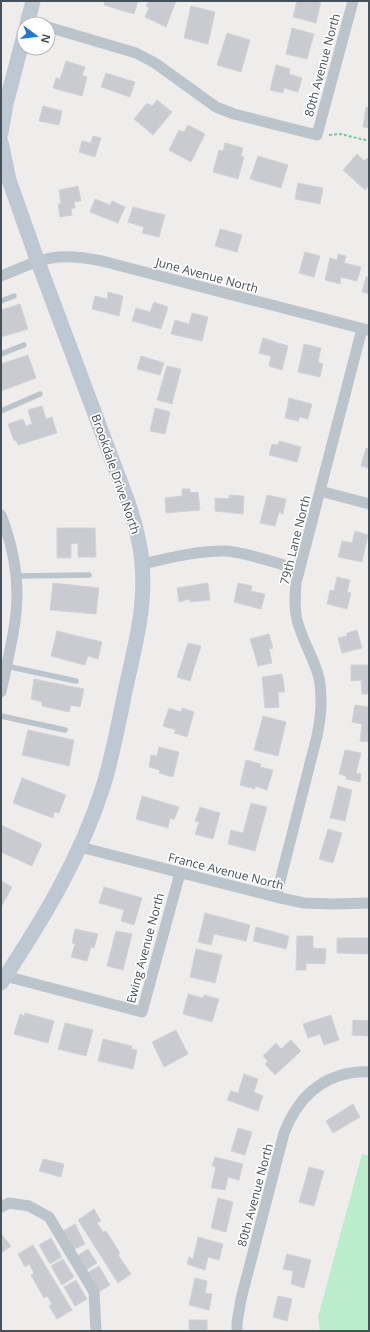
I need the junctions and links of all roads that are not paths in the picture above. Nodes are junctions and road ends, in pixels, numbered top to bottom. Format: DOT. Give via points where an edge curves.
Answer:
graph roads {
  1 [pos="33,1"];
  2 [pos="353,1"];
  3 [pos="30,16"];
  4 [pos="56,29"];
  5 [pos="20,56"];
  6 [pos="1,133"];
  7 [pos="1,142"];
  8 [pos="38,262"];
  9 [pos="1,276"];
  10 [pos="14,296"];
  11 [pos="1,301"];
  12 [pos="366,330"];
  13 [pos="24,345"];
  14 [pos="1,354"];
  15 [pos="40,394"];
  16 [pos="1,411"];
  17 [pos="320,491"];
  18 [pos="369,504"];
  19 [pos="1,515"];
  20 [pos="142,564"];
  21 [pos="299,569"];
  22 [pos="89,575"];
  23 [pos="16,576"];
  24 [pos="5,653"];
  25 [pos="6,666"];
  26 [pos="76,682"];
  27 [pos="1,692"];
  28 [pos="1,716"];
  29 [pos="65,730"];
  30 [pos="80,847"];
  31 [pos="180,873"];
  32 [pos="276,897"];
  33 [pos="369,903"];
  34 [pos="3,980"];
  35 [pos="369,1072"];
  36 [pos="1,1206"];
  37 [pos="96,1331"];
  38 [pos="237,1331"];
  1 -- 3 [label="street"];
  2 -- 4 [label="street, 80th Avenue North" via="317,135 216,107 155,62 136,53"];
  5 -- 6 [label="street"];
  7 -- 8 [label="street, Brookdale Drive North" via="9,180"];
  8 -- 9 [label="street, June Avenue North"];
  8 -- 12 [label="street, June Avenue North" via="57,257 80,257 102,261"];
  8 -- 20 [label="street, Brookdale Drive North" via="129,505"];
  10 -- 11 [label="lane"];
  12 -- 17 [label="street, 79th Lane North"];
  13 -- 14 [label="lane"];
  15 -- 16 [label="lane"];
  17 -- 18 [label="street"];
  17 -- 21 [label="street, 79th Lane North"];
  19 -- 23 [label="street" via="10,538"];
  20 -- 21 [label="street" via="212,551 229,552"];
  20 -- 30 [label="street, Brookdale Drive North" via="140,621 113,751 91,822"];
  21 -- 32 [label="street, 79th Lane North" via="295,602 297,621 319,677 321,717"];
  22 -- 23 [label="lane"];
  23 -- 24 [label="street" via="14,625"];
  24 -- 25 [label="street"];
  25 -- 26 [label="lane"];
  25 -- 27 [label="street"];
  28 -- 29 [label="lane"];
  30 -- 31 [label="street, France Avenue North"];
  30 -- 34 [label="street, Brookdale Drive North" via="60,889"];
  31 -- 32 [label="street, France Avenue North"];
  31 -- 34 [label="street, Ewing Avenue North" via="142,1012"];
  32 -- 33 [label="street, France Avenue North" via="304,903"];
  35 -- 38 [label="street, 80th Avenue North" via="344,1074 326,1081 311,1090 290,1117 241,1299"];
  36 -- 37 [label="street" via="10,1203 29,1206 49,1217 94,1292"];
}
